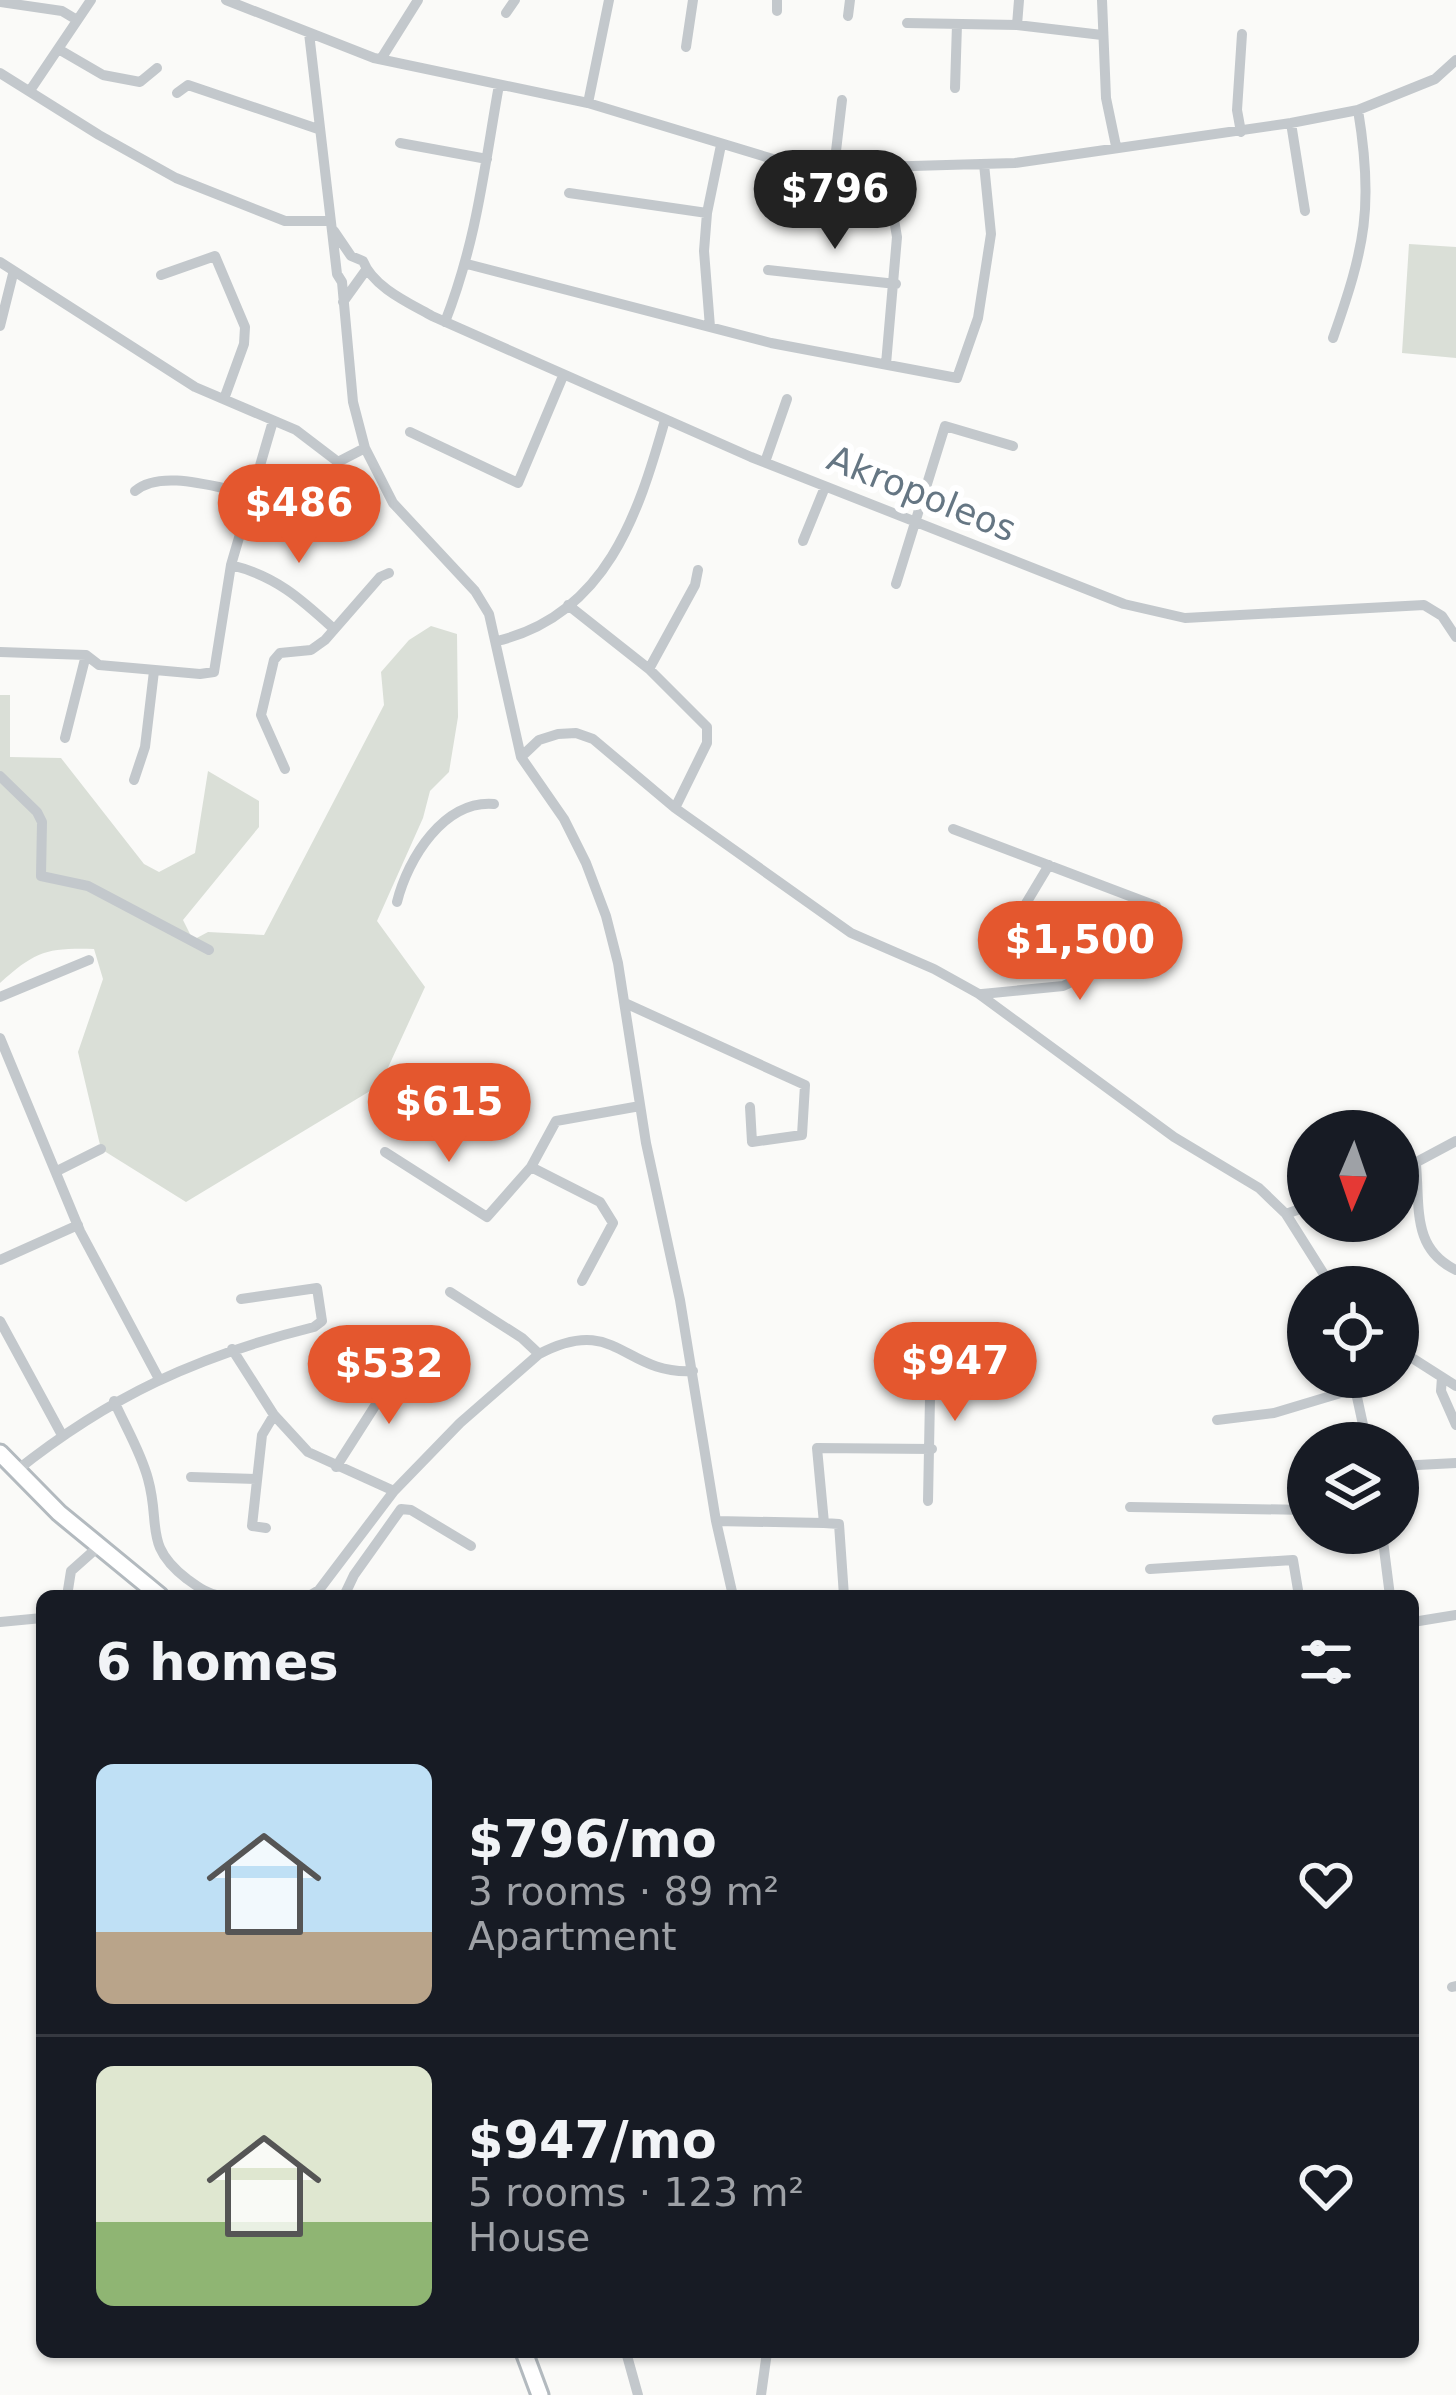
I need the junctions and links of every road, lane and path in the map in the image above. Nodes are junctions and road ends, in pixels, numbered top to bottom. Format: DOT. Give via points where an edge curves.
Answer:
graph roads {
  1 [pos="91,0"];
  2 [pos="226,0"];
  3 [pos="418,0"];
  4 [pos="514,0"];
  5 [pos="608,0"];
  6 [pos="693,0"];
  7 [pos="850,0"];
  8 [pos="1018,0"];
  9 [pos="1102,0"];
  10 [pos="0,2"];
  11 [pos="506,13"];
  12 [pos="848,16"];
  13 [pos="77,20"];
  14 [pos="908,23"];
  15 [pos="956,24"];
  16 [pos="1017,25"];
  17 [pos="309,33"];
  18 [pos="1242,34"];
  19 [pos="1102,35"];
  20 [pos="686,47"];
  21 [pos="60,50"];
  22 [pos="381,59"];
  23 [pos="1456,60"];
  24 [pos="157,68"];
  25 [pos="0,73"];
  26 [pos="500,85"];
  27 [pos="955,88"];
  28 [pos="31,89"];
  29 [pos="177,92"];
  30 [pos="842,100"];
  31 [pos="588,103"];
  32 [pos="1358,110"];
  33 [pos="1291,123"];
  34 [pos="318,129"];
  35 [pos="1241,132"];
  36 [pos="400,142"];
  37 [pos="721,145"];
  38 [pos="1116,146"];
  39 [pos="487,159"];
  40 [pos="984,164"];
  41 [pos="885,167"];
  42 [pos="834,168"];
  43 [pos="569,193"];
  44 [pos="707,212"];
  45 [pos="1305,212"];
  46 [pos="331,224"];
  47 [pos="351,256"];
  48 [pos="0,262"];
  49 [pos="467,264"];
  50 [pos="338,265"];
  51 [pos="768,270"];
  52 [pos="13,274"];
  53 [pos="161,275"];
  54 [pos="357,279"];
  55 [pos="896,284"];
  56 [pos="446,322"];
  57 [pos="0,326"];
  58 [pos="710,327"];
  59 [pos="1333,338"];
  60 [pos="886,364"];
  61 [pos="563,376"];
  62 [pos="224,400"];
  63 [pos="787,400"];
  64 [pos="665,420"];
  65 [pos="273,421"];
  66 [pos="410,432"];
  67 [pos="1013,446"];
  68 [pos="364,448"];
  69 [pos="765,462"];
  70 [pos="825,487"];
  71 [pos="135,491"];
  72 [pos="254,494"];
  73 [pos="914,524"];
  74 [pos="803,541"];
  75 [pos="231,565"];
  76 [pos="698,570"];
  77 [pos="388,573"];
  78 [pos="896,584"];
  79 [pos="568,605"];
  80 [pos="334,629"];
  81 [pos="1456,637"];
  82 [pos="497,641"];
  83 [pos="0,652"];
  84 [pos="86,655"];
  85 [pos="650,669"];
  86 [pos="154,670"];
  87 [pos="65,738"];
  88 [pos="521,757"];
  89 [pos="285,769"];
  90 [pos="0,776"];
  91 [pos="134,780"];
  92 [pos="494,804"];
  93 [pos="675,808"];
  94 [pos="953,829"];
  95 [pos="1049,865"];
  96 [pos="397,902"];
  97 [pos="1022,910"];
  98 [pos="209,950"];
  99 [pos="89,960"];
  100 [pos="979,994"];
  101 [pos="0,997"];
  102 [pos="625,1003"];
  103 [pos="0,1038"];
  104 [pos="640,1106"];
  105 [pos="750,1107"];
  106 [pos="1456,1141"];
  107 [pos="100,1149"];
  108 [pos="385,1152"];
  109 [pos="1419,1163"];
  110 [pos="531,1167"];
  111 [pos="57,1172"];
  112 [pos="1419,1188"];
  113 [pos="1286,1214"];
  114 [pos="78,1226"];
  115 [pos="0,1260"];
  116 [pos="1319,1266"];
  117 [pos="1456,1270"];
  118 [pos="582,1281"];
  119 [pos="450,1292"];
  120 [pos="241,1299"];
  121 [pos="0,1321"];
  122 [pos="931,1346"];
  123 [pos="232,1349"];
  124 [pos="539,1354"];
  125 [pos="403,1362"];
  126 [pos="1419,1363"];
  127 [pos="693,1371"];
  128 [pos="1442,1377"];
  129 [pos="159,1379"];
  130 [pos="1456,1385"];
  131 [pos="1321,1398"];
  132 [pos="114,1401"];
  133 [pos="274,1415"];
  134 [pos="1216,1420"];
  135 [pos="1456,1425"];
  136 [pos="62,1435"];
  137 [pos="932,1449"];
  138 [pos="0,1453"];
  139 [pos="1456,1463"];
  140 [pos="1419,1465"];
  141 [pos="336,1467"];
  142 [pos="16,1471"];
  143 [pos="191,1477"];
  144 [pos="257,1479"];
  145 [pos="394,1491"];
  146 [pos="928,1501"];
  147 [pos="1130,1507"];
  148 [pos="1287,1510"];
  149 [pos="716,1521"];
  150 [pos="824,1523"];
  151 [pos="266,1528"];
  152 [pos="471,1546"];
  153 [pos="98,1547"];
  154 [pos="1385,1554"];
  155 [pos="1150,1568"];
  156 [pos="68,1590"];
  157 [pos="152,1590"];
  158 [pos="204,1590"];
  159 [pos="319,1590"];
  160 [pos="347,1590"];
  161 [pos="732,1590"];
  162 [pos="844,1590"];
  163 [pos="1298,1590"];
  164 [pos="1389,1590"];
  165 [pos="1456,1615"];
  166 [pos="36,1619"];
  167 [pos="1419,1621"];
  168 [pos="0,1622"];
  169 [pos="526,2358"];
  170 [pos="627,2358"];
  171 [pos="766,2358"];
  172 [pos="540,2395"];
  173 [pos="638,2395"];
  174 [pos="761,2395"];
  1 -- 13 [label="street"];
  2 -- 17 [label="street"];
  3 -- 22 [label="street"];
  4 -- 11 [label="street"];
  5 -- 31 [label="street"];
  6 -- 20 [label="street"];
  7 -- 12 [label="street"];
  8 -- 16 [label="street"];
  9 -- 19 [label="street"];
  10 -- 13 [label="street"];
  13 -- 21 [label="street"];
  14 -- 15 [label="street"];
  15 -- 16 [label="street"];
  15 -- 27 [label="street"];
  16 -- 19 [label="street"];
  17 -- 22 [label="street"];
  17 -- 34 [label="street"];
  18 -- 35 [label="street"];
  19 -- 38 [label="street"];
  21 -- 24 [label="street" via="103,75 140,82"];
  21 -- 28 [label="street"];
  22 -- 26 [label="street"];
  23 -- 32 [label="street" via="1435,79"];
  25 -- 28 [label="street"];
  26 -- 31 [label="street"];
  26 -- 39 [label="street"];
  28 -- 46 [label="street" via="176,178 285,221"];
  29 -- 34 [label="street" via="188,85"];
  30 -- 42 [label="street"];
  31 -- 37 [label="street"];
  32 -- 33 [label="street"];
  32 -- 59 [label="street" via="1367,223"];
  33 -- 35 [label="street"];
  33 -- 45 [label="street"];
  34 -- 46 [label="street"];
  35 -- 38 [label="street"];
  36 -- 39 [label="street"];
  37 -- 42 [label="street"];
  37 -- 44 [label="street"];
  38 -- 40 [label="street"];
  39 -- 49 [label="street"];
  40 -- 41 [label="street"];
  40 -- 60 [label="street" via="992,234 979,318 957,377"];
  41 -- 42 [label="street"];
  41 -- 55 [label="street"];
  43 -- 44 [label="street"];
  44 -- 58 [label="street"];
  46 -- 47 [label="street, Akropoleos"];
  46 -- 50 [label="street"];
  47 -- 50 [label="street"];
  47 -- 54 [label="street, Akropoleos" via="362,261"];
  48 -- 52 [label="street"];
  49 -- 56 [label="street"];
  49 -- 58 [label="street"];
  50 -- 54 [label="street" via="337,274"];
  51 -- 55 [label="street"];
  52 -- 57 [label="street"];
  52 -- 62 [label="street"];
  53 -- 62 [label="street" via="215,256 244,327"];
  54 -- 56 [label="street, Akropoleos"];
  54 -- 68 [label="street" via="341,304"];
  55 -- 60 [label="street"];
  56 -- 61 [label="street, Akropoleos"];
  58 -- 60 [label="street"];
  61 -- 64 [label="street, Akropoleos"];
  61 -- 66 [label="street" via="518,483"];
  62 -- 65 [label="street"];
  63 -- 69 [label="street"];
  64 -- 69 [label="street, Akropoleos"];
  64 -- 79 [label="street" via="616,554"];
  65 -- 68 [label="street" via="338,461"];
  65 -- 72 [label="street"];
  67 -- 73 [label="street" via="945,426"];
  68 -- 82 [label="street" via="393,503 475,591"];
  69 -- 70 [label="street, Akropoleos"];
  70 -- 73 [label="street, Akropoleos"];
  70 -- 74 [label="street"];
  71 -- 72 [label="street" via="165,478"];
  72 -- 75 [label="street"];
  73 -- 78 [label="street"];
  73 -- 81 [label="street, Akropoleos" via="1156,614 1424,605"];
  75 -- 80 [label="street" via="284,584"];
  75 -- 86 [label="street" via="214,672"];
  76 -- 85 [label="street"];
  77 -- 80 [label="street"];
  79 -- 82 [label="street"];
  79 -- 85 [label="street"];
  80 -- 89 [label="street" via="311,650 274,659 261,715"];
  82 -- 88 [label="street"];
  83 -- 84 [label="street"];
  84 -- 86 [label="street" via="99,665"];
  84 -- 87 [label="street"];
  85 -- 93 [label="street" via="707,727"];
  86 -- 91 [label="street"];
  88 -- 93 [label="street" via="538,740 576,733"];
  88 -- 102 [label="street" via="586,863"];
  90 -- 98 [label="street" via="37,812 41,875 88,886"];
  92 -- 96 [label="street" via="466,806 425,843"];
  93 -- 100 [label="street" via="851,933"];
  94 -- 95 [label="street"];
  95 -- 97 [label="street"];
  95 -- 100 [label="street" via="1156,906 1164,940 1063,986"];
  99 -- 101 [label="street"];
  100 -- 113 [label="street"];
  102 -- 104 [label="street"];
  102 -- 105 [label="street" via="805,1085 802,1136 752,1142"];
  103 -- 111 [label="street"];
  104 -- 110 [label="street" via="556,1120"];
  104 -- 127 [label="street"];
  106 -- 109 [label="street"];
  107 -- 111 [label="street"];
  108 -- 110 [label="street" via="487,1217"];
  110 -- 118 [label="street" via="600,1202 613,1223"];
  111 -- 114 [label="street"];
  112 -- 117 [label="street" via="1427,1248"];
  113 -- 116 [label="street"];
  114 -- 115 [label="street"];
  114 -- 129 [label="street"];
  119 -- 124 [label="street"];
  120 -- 123 [label="street" via="317,1288 322,1321"];
  121 -- 136 [label="street"];
  122 -- 137 [label="street"];
  123 -- 129 [label="street"];
  123 -- 133 [label="street"];
  124 -- 127 [label="street" via="563,1342 605,1340 654,1368"];
  124 -- 145 [label="street"];
  125 -- 141 [label="street"];
  126 -- 128 [label="street"];
  127 -- 149 [label="street"];
  128 -- 130 [label="street"];
  128 -- 135 [label="street"];
  129 -- 132 [label="street"];
  131 -- 134 [label="street"];
  132 -- 136 [label="street"];
  132 -- 158 [label="street" via="147,1475 156,1543"];
  133 -- 141 [label="street" via="308,1452"];
  133 -- 144 [label="street" via="262,1435"];
  136 -- 142 [label="street"];
  137 -- 146 [label="street"];
  137 -- 150 [label="street" via="817,1448"];
  138 -- 142 [label="main road"];
  139 -- 140 [label="street"];
  141 -- 145 [label="street"];
  142 -- 153 [label="main road"];
  143 -- 144 [label="street"];
  144 -- 151 [label="street" via="252,1526"];
  145 -- 159 [label="street"];
  147 -- 148 [label="street"];
  149 -- 150 [label="street"];
  149 -- 161 [label="street"];
  150 -- 162 [label="street" via="839,1524"];
  152 -- 160 [label="street" via="401,1509"];
  153 -- 156 [label="street" via="71,1571"];
  153 -- 157 [label="main road"];
  154 -- 164 [label="street"];
  155 -- 163 [label="street" via="1293,1560"];
  165 -- 167 [label="street"];
  166 -- 168 [label="street"];
  169 -- 172 [label="main road"];
  170 -- 173 [label="street"];
  171 -- 174 [label="street"];
}
